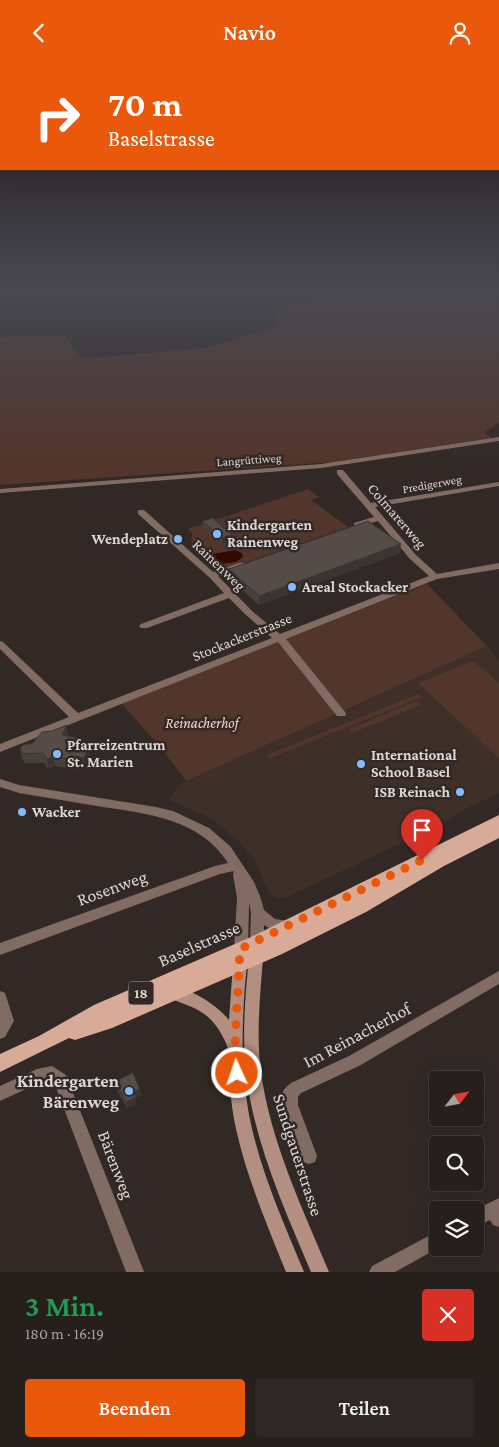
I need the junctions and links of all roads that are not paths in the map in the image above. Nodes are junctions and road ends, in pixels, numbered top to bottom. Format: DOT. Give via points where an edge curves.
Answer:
graph roads {
  1 [pos="499,439"];
  2 [pos="340,472"];
  3 [pos="499,484"];
  4 [pos="0,491"];
  5 [pos="368,506"];
  6 [pos="141,512"];
  7 [pos="378,518"];
  8 [pos="348,528"];
  9 [pos="248,563"];
  10 [pos="498,567"];
  11 [pos="212,575"];
  12 [pos="435,577"];
  13 [pos="230,594"];
  14 [pos="144,626"];
  15 [pos="279,638"];
  16 [pos="0,644"];
  17 [pos="341,714"];
  18 [pos="76,717"];
  19 [pos="0,748"];
  20 [pos="0,783"];
  21 [pos="499,821"];
  22 [pos="499,831"];
  23 [pos="237,866"];
  24 [pos="258,913"];
  25 [pos="290,926"];
  26 [pos="0,949"];
  27 [pos="248,953"];
  28 [pos="499,977"];
  29 [pos="169,993"];
  30 [pos="0,997"];
  31 [pos="0,1032"];
  32 [pos="44,1042"];
  33 [pos="235,1045"];
  34 [pos="0,1063"];
  35 [pos="0,1094"];
  36 [pos="309,1156"];
  37 [pos="497,1211"];
  38 [pos="484,1216"];
  39 [pos="429,1244"];
  40 [pos="135,1272"];
  41 [pos="295,1272"];
  42 [pos="320,1272"];
  43 [pos="378,1272"];
  1 -- 4 [label="street, Langrüttiweg" via="321,466"];
  2 -- 5 [label="street, Colmarerweg"];
  3 -- 5 [label="street, Predigerweg"];
  5 -- 7 [label="street, Colmarerweg"];
  6 -- 11 [label="street, Rainenweg"];
  7 -- 8 [label="street"];
  7 -- 12 [label="street, Colmarerweg"];
  9 -- 11 [label="street"];
  10 -- 12 [label="street, Stockackerstrasse"];
  11 -- 13 [label="street, Rainenweg"];
  12 -- 15 [label="street, Stockackerstrasse"];
  13 -- 14 [label="street"];
  13 -- 15 [label="street, Rainenweg"];
  15 -- 17 [label="street, Rainenweg"];
  15 -- 18 [label="street, Stockackerstrasse"];
  16 -- 18 [label="street"];
  18 -- 19 [label="street, Stockackerstrasse"];
  20 -- 23 [label="street" via="169,814 205,831 226,849"];
  21 -- 25 [label="main road, Baselstrasse / 18"];
  22 -- 27 [label="main road, Baselstrasse / 18" via="360,907"];
  23 -- 24 [label="street" via="250,886"];
  23 -- 26 [label="street, Rosenweg" via="219,869"];
  23 -- 27 [label="street"];
  24 -- 25 [label="street" via="272,924"];
  24 -- 27 [label="street"];
  25 -- 27 [label="main road, Baselstrasse / 18"];
  27 -- 29 [label="main road, Baselstrasse / 18"];
  27 -- 32 [label="main road, Baselstrasse / 18" via="100,1011"];
  27 -- 33 [label="main road"];
  27 -- 42 [label="main road, Sundgauerstrasse" via="253,990 252,1049 256,1087 279,1171"];
  28 -- 36 [label="street, Im Reinacherhof" via="354,1061 296,1088 290,1094 290,1105"];
  29 -- 32 [label="main road, Baselstrasse / 18" via="106,1022"];
  29 -- 33 [label="main road" via="192,999 214,1012"];
  30 -- 31 [label="street" via="7,1021"];
  32 -- 34 [label="main road, Baselstrasse / 18"];
  33 -- 41 [label="main road" via="243,1127"];
  35 -- 40 [label="street, Bärenweg" via="37,1076 52,1073 61,1079"];
  37 -- 38 [label="street"];
  39 -- 43 [label="street"];
}
